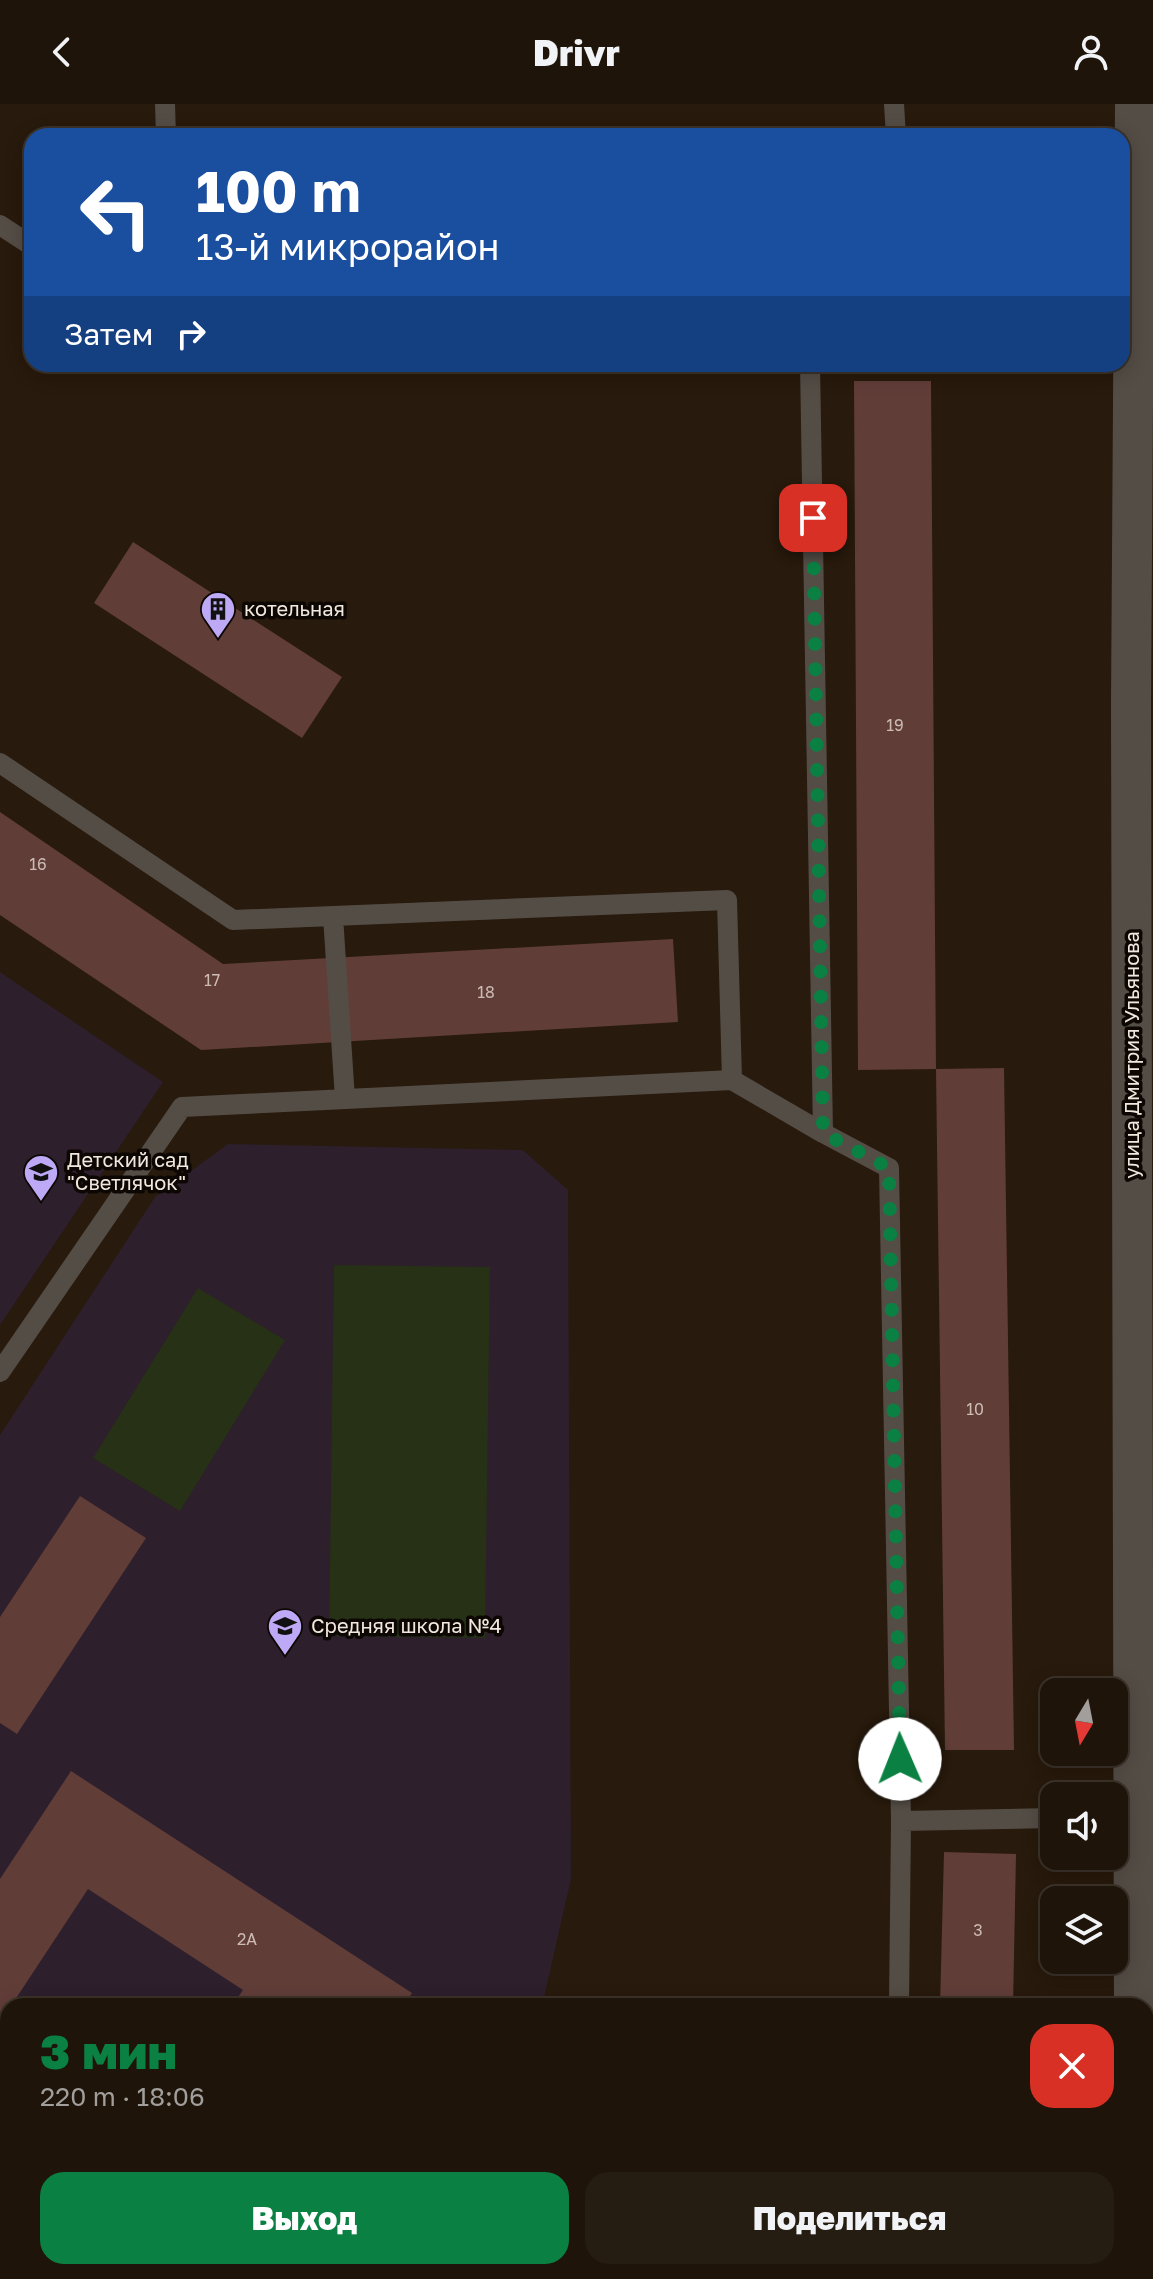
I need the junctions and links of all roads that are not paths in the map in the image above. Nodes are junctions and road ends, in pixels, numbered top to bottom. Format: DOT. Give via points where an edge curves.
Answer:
graph roads {
  1 [pos="165,104"];
  2 [pos="894,104"];
  3 [pos="1135,104"];
  4 [pos="166,128"];
  5 [pos="896,128"];
  6 [pos="0,225"];
  7 [pos="24,241"];
  8 [pos="1130,266"];
  9 [pos="810,372"];
  10 [pos="1130,372"];
  11 [pos="1142,705"];
  12 [pos="0,763"];
  13 [pos="333,916"];
  14 [pos="732,1080"];
  15 [pos="345,1099"];
  16 [pos="823,1133"];
  17 [pos="0,1372"];
  18 [pos="1125,1782"];
  19 [pos="1040,1818"];
  20 [pos="901,1821"];
  21 [pos="1127,1870"];
  22 [pos="899,1998"];
  23 [pos="1134,1998"];
  1 -- 4 [label="lane"];
  2 -- 5 [label="lane"];
  3 -- 8 [label="street, улица Дмитрия Ульянова"];
  6 -- 7 [label="lane"];
  9 -- 16 [label="lane"];
  10 -- 11 [label="street, улица Дмитрия Ульянова"];
  11 -- 18 [label="street, улица Дмитрия Ульянова"];
  12 -- 13 [label="lane" via="233,920"];
  13 -- 14 [label="lane" via="727,900"];
  13 -- 15 [label="lane"];
  14 -- 15 [label="lane"];
  14 -- 16 [label="lane"];
  15 -- 17 [label="lane" via="182,1107"];
  16 -- 20 [label="lane" via="889,1168"];
  19 -- 20 [label="lane"];
  20 -- 22 [label="lane"];
  21 -- 23 [label="street, улица Дмитрия Ульянова"];
}
